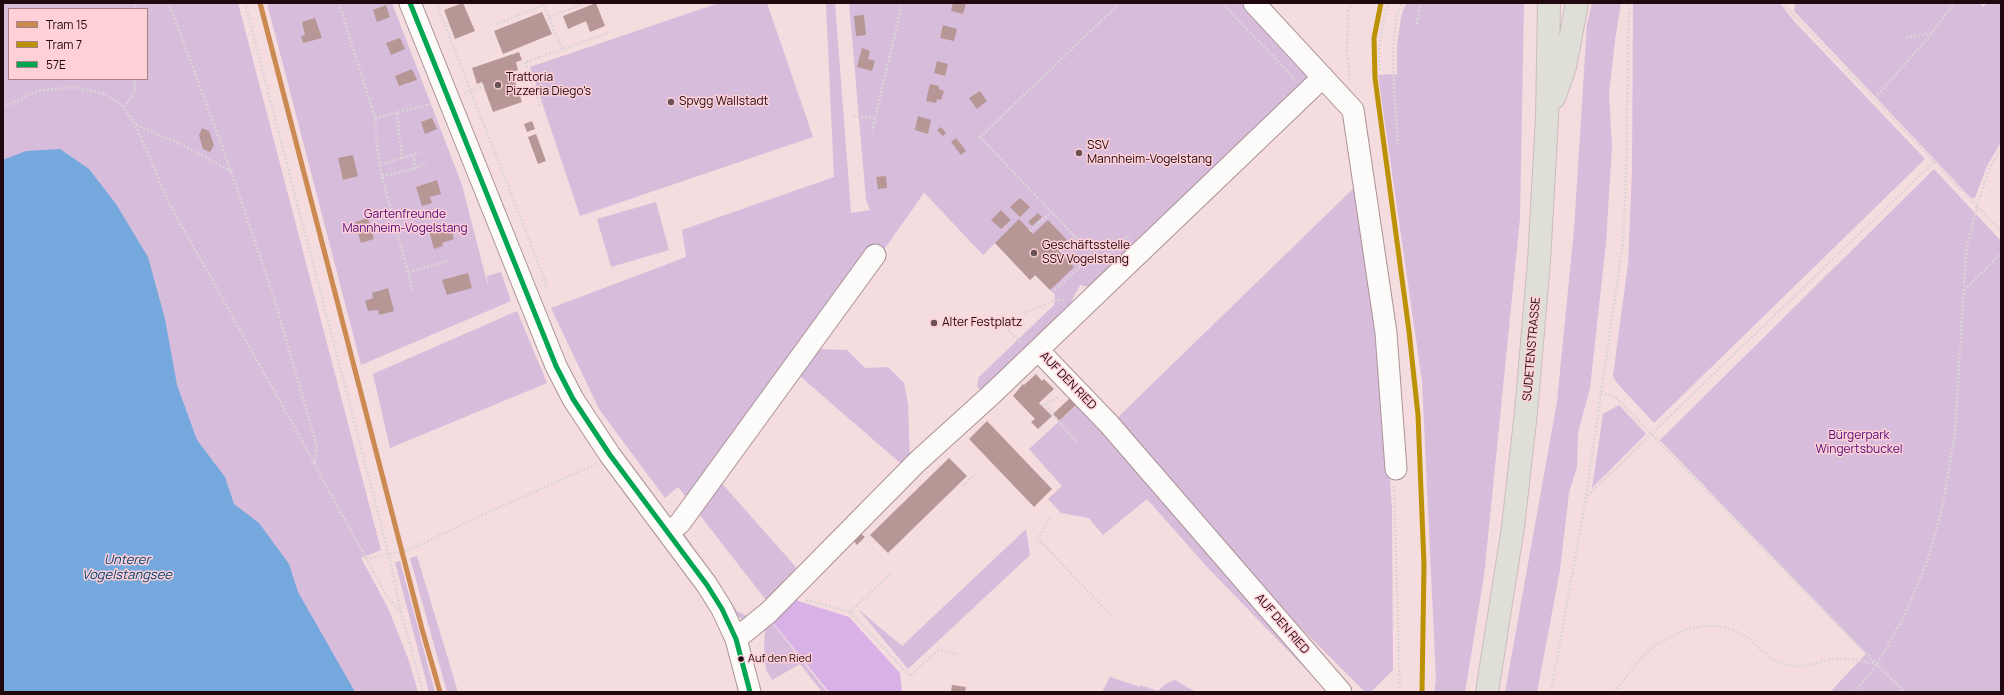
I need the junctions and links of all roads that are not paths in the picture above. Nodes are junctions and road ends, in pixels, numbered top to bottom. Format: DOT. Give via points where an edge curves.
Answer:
graph roads {
  1 [pos="410,3"];
  2 [pos="1254,3"];
  3 [pos="1549,3"];
  4 [pos="1577,3"];
  5 [pos="1323,77"];
  6 [pos="1547,118"];
  7 [pos="875,255"];
  8 [pos="1038,350"];
  9 [pos="1396,469"];
  10 [pos="674,528"];
  11 [pos="736,639"];
  12 [pos="750,692"];
  13 [pos="1341,692"];
  14 [pos="1487,692"];
  1 -- 10 [label="street" via="556,366 573,400 610,455"];
  2 -- 5 [label="street"];
  3 -- 6 [label="main road, SUDETENSTRASSE"];
  4 -- 6 [label="main road" via="1565,67"];
  5 -- 8 [label="street"];
  5 -- 9 [label="street" via="1353,110 1386,333"];
  6 -- 14 [label="main road, SUDETENSTRASSE" via="1539,260 1526,412 1513,527"];
  7 -- 10 [label="street"];
  8 -- 11 [label="street, AUF DEN RIED" via="916,462 770,612"];
  8 -- 13 [label="street, AUF DEN RIED" via="1109,424"];
  10 -- 11 [label="street" via="722,609"];
  11 -- 12 [label="street"];
}
